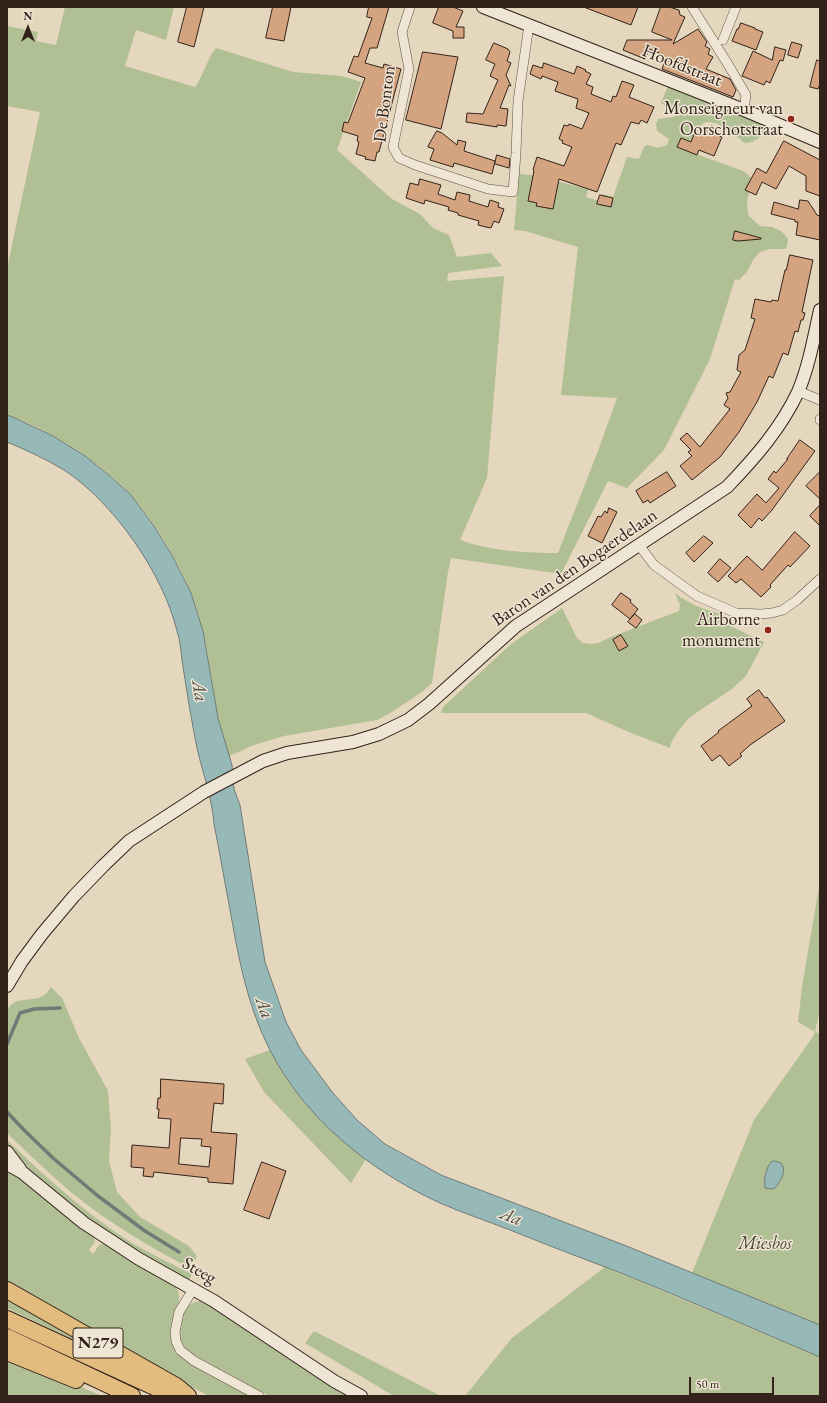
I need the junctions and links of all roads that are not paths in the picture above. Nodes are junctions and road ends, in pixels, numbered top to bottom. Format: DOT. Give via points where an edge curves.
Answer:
graph roads {
  1 [pos="410,7"];
  2 [pos="483,7"];
  3 [pos="692,7"];
  4 [pos="736,7"];
  5 [pos="529,25"];
  6 [pos="723,40"];
  7 [pos="744,110"];
  8 [pos="820,142"];
  9 [pos="820,310"];
  10 [pos="798,391"];
  11 [pos="820,400"];
  12 [pos="639,545"];
  13 [pos="820,579"];
  14 [pos="7,986"];
  15 [pos="7,1152"];
  16 [pos="7,1164"];
  17 [pos="23,1173"];
  18 [pos="194,1288"];
  19 [pos="7,1290"];
  20 [pos="7,1319"];
  21 [pos="7,1337"];
  22 [pos="7,1352"];
  23 [pos="121,1396"];
  24 [pos="132,1396"];
  25 [pos="174,1396"];
  26 [pos="188,1396"];
  27 [pos="259,1396"];
  28 [pos="361,1396"];
  1 -- 5 [label="street, De Bonton" via="402,32 409,69 393,147 399,158 488,189 513,192 518,101"];
  2 -- 5 [label="main road, Hoofdstraat"];
  3 -- 7 [label="street" via="746,95"];
  4 -- 6 [label="street"];
  5 -- 7 [label="main road, Hoofdstraat"];
  7 -- 8 [label="main road, Hoofdstraat"];
  9 -- 10 [label="main road" via="809,360"];
  10 -- 11 [label="street"];
  10 -- 12 [label="main road, Baron van den Bogaerdelaan" via="780,425 727,487"];
  12 -- 13 [label="street" via="654,565 697,596 736,613 761,614 783,610"];
  12 -- 14 [label="main road, Baron van den Bogaerdelaan" via="516,626 408,720 379,734 354,742 287,753 263,761 204,792 130,841 74,896 42,934"];
  15 -- 17 [label="main road, Steeg"];
  16 -- 17 [label="main road, Steeg"];
  17 -- 18 [label="main road, Steeg" via="84,1223 139,1259"];
  18 -- 27 [label="street" via="179,1312 175,1332 180,1350 194,1361"];
  18 -- 28 [label="main road, Steeg"];
  19 -- 26 [label="highway, N279" via="176,1386"];
  20 -- 25 [label="highway, N279"];
  21 -- 24 [label="highway, N279"];
  22 -- 23 [label="highway, N279" via="92,1387"];
}
